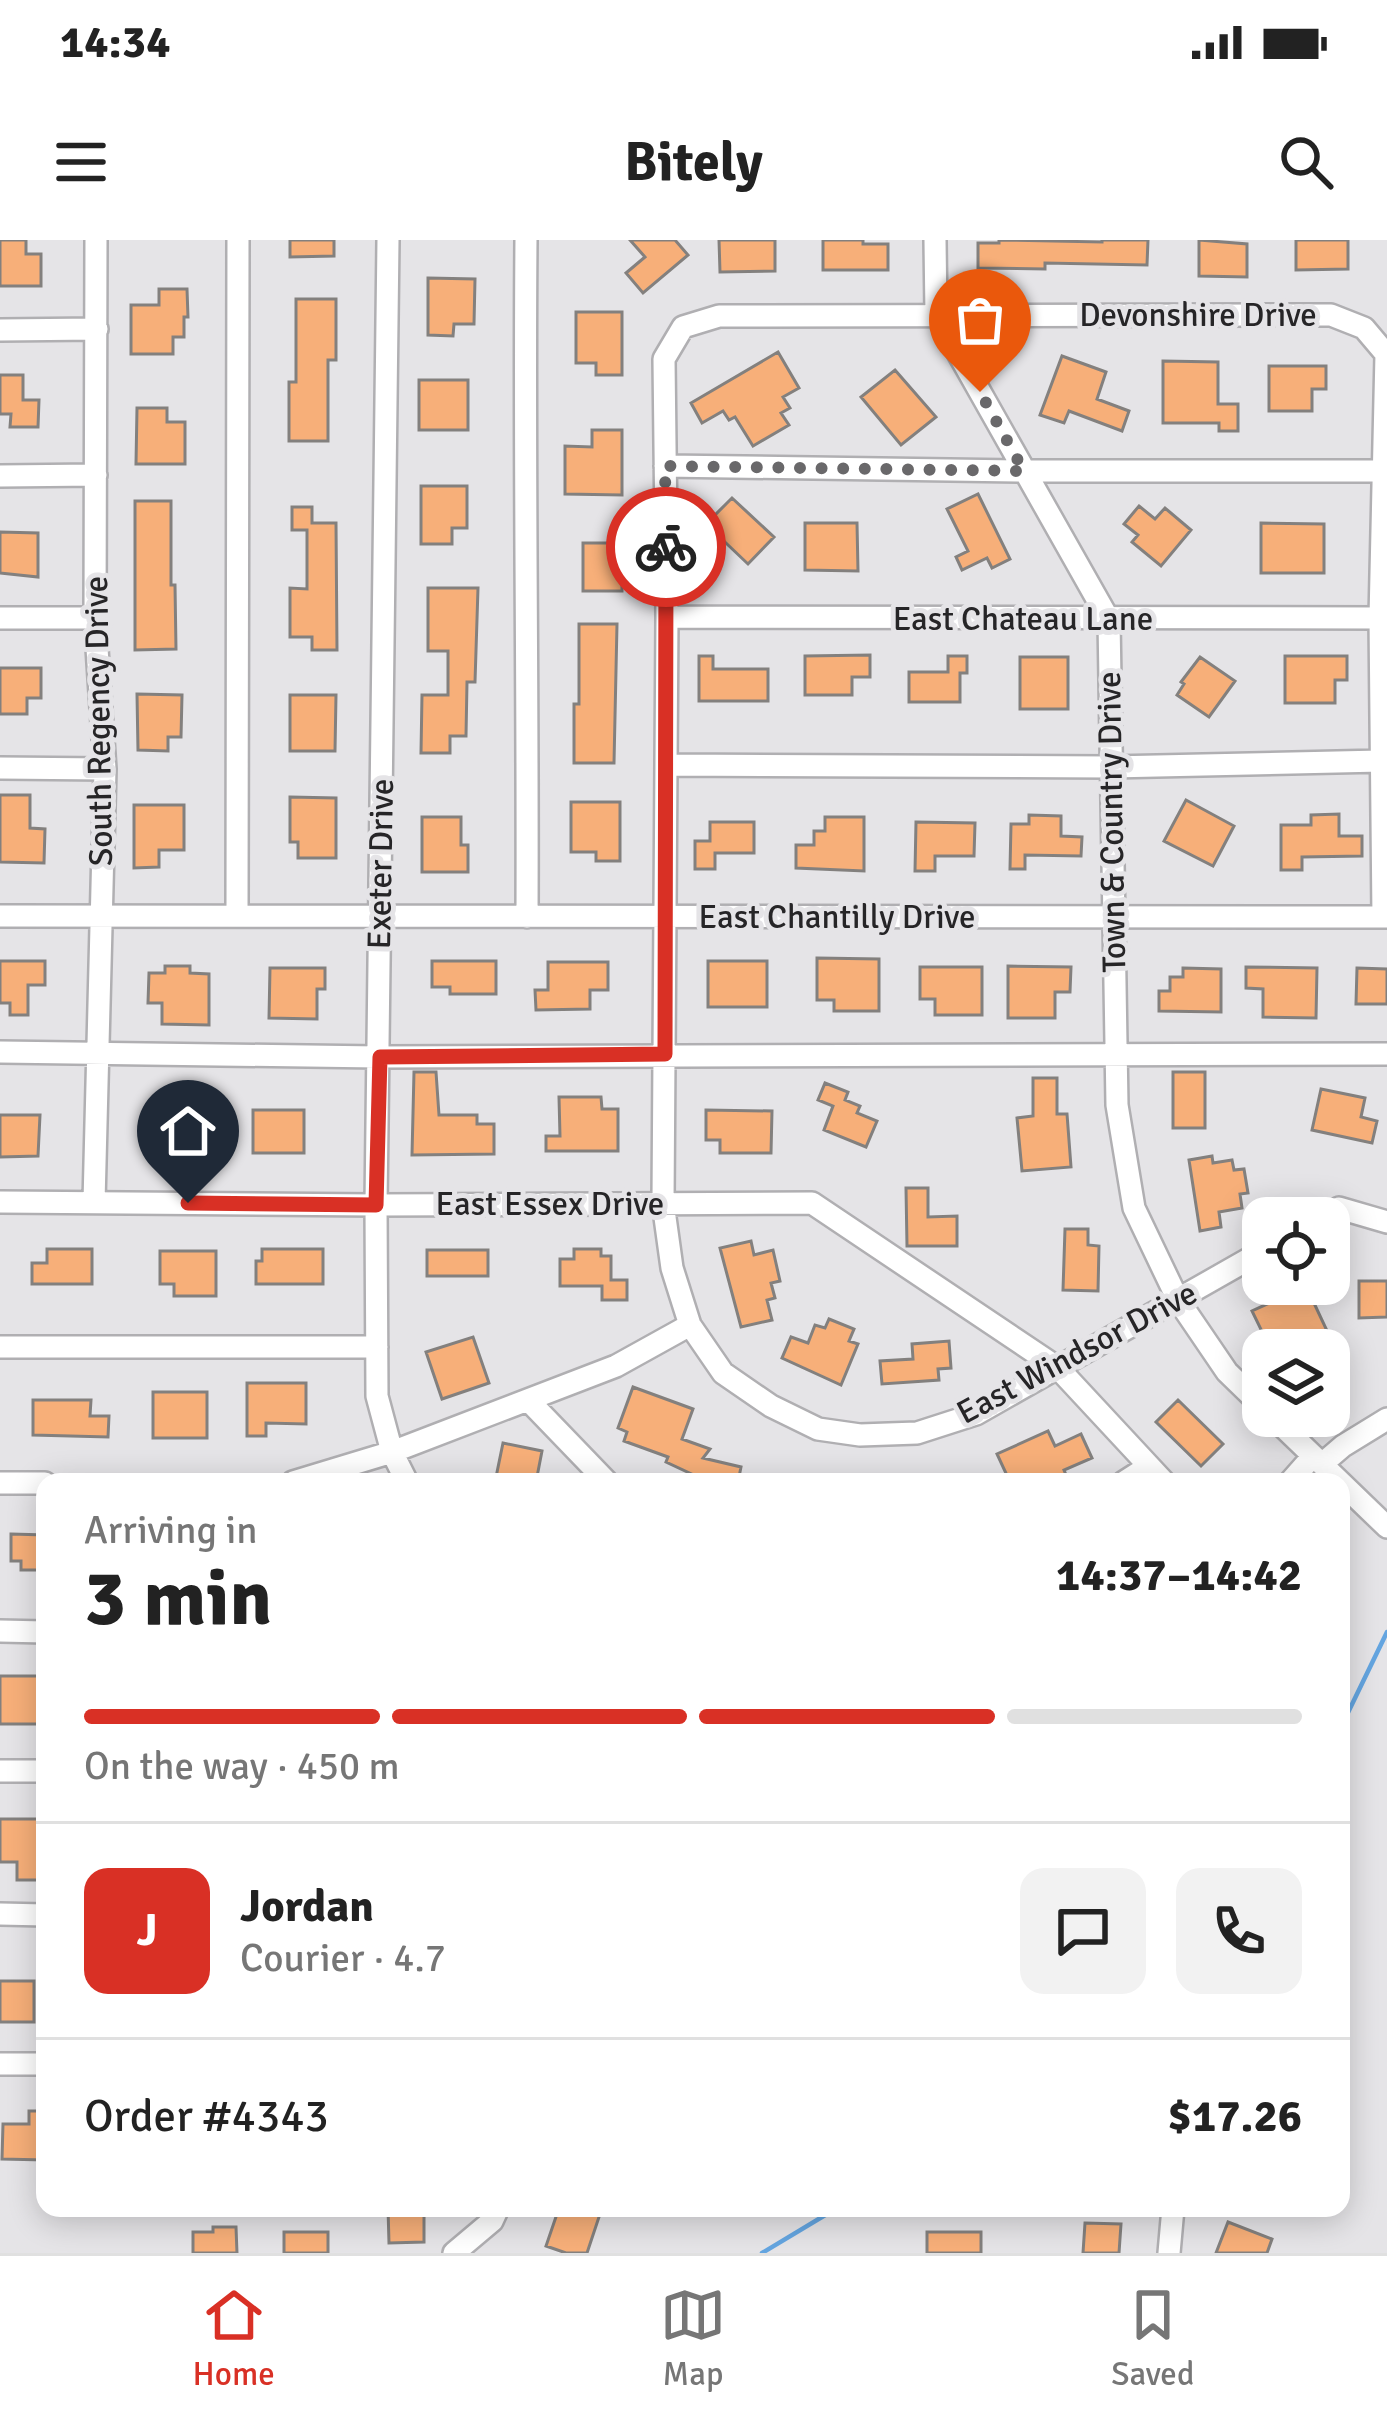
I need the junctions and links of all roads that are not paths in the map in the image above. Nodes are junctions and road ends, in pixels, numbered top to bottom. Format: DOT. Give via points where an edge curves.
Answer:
graph roads {
  1 [pos="97,240"];
  2 [pos="238,240"];
  3 [pos="388,240"];
  4 [pos="526,240"];
  5 [pos="935,240"];
  6 [pos="936,314"];
  7 [pos="97,329"];
  8 [pos="0,330"];
  9 [pos="1386,354"];
  10 [pos="665,466"];
  11 [pos="1024,471"];
  12 [pos="1383,471"];
  13 [pos="96,475"];
  14 [pos="0,476"];
  15 [pos="667,616"];
  16 [pos="0,618"];
  17 [pos="95,618"];
  18 [pos="1380,619"];
  19 [pos="1109,620"];
  20 [pos="1382,761"];
  21 [pos="666,765"];
  22 [pos="1111,767"];
  23 [pos="0,768"];
  24 [pos="105,769"];
  25 [pos="237,914"];
  26 [pos="381,915"];
  27 [pos="0,916"];
  28 [pos="102,916"];
  29 [pos="527,916"];
  30 [pos="666,917"];
  31 [pos="1112,917"];
  32 [pos="1385,917"];
  33 [pos="0,1052"];
  34 [pos="98,1054"];
  35 [pos="665,1054"];
  36 [pos="1387,1054"];
  37 [pos="1116,1056"];
  38 [pos="380,1057"];
  39 [pos="0,1202"];
  40 [pos="94,1202"];
  41 [pos="663,1203"];
  42 [pos="376,1205"];
  43 [pos="1350,1216"];
  44 [pos="1387,1222"];
  45 [pos="1242,1263"];
  46 [pos="1178,1300"];
  47 [pos="690,1325"];
  48 [pos="0,1347"];
  49 [pos="377,1347"];
  50 [pos="1058,1368"];
  51 [pos="1242,1387"];
  52 [pos="528,1400"];
  53 [pos="1387,1419"];
  54 [pos="1293,1437"];
  55 [pos="392,1452"];
  56 [pos="1317,1460"];
  57 [pos="323,1473"];
  58 [pos="402,1473"];
  59 [pos="599,1473"];
  60 [pos="1155,1473"];
  61 [pos="1301,1473"];
  62 [pos="1331,1473"];
  63 [pos="36,1483"];
  64 [pos="0,1484"];
  65 [pos="1350,1492"];
  66 [pos="1387,1527"];
  67 [pos="0,1631"];
  68 [pos="36,1632"];
  69 [pos="0,1771"];
  70 [pos="36,1771"];
  71 [pos="0,1914"];
  72 [pos="36,1915"];
  73 [pos="0,2064"];
  74 [pos="36,2064"];
  75 [pos="494,2217"];
  76 [pos="1172,2217"];
  77 [pos="454,2253"];
  78 [pos="1169,2253"];
  1 -- 7 [label="street, South Regency Drive"];
  2 -- 25 [label="street"];
  3 -- 26 [label="street, Exeter Drive"];
  4 -- 29 [label="street"];
  5 -- 6 [label="street, Town & Country Drive"];
  6 -- 9 [label="street, Devonshire Drive" via="1331,315 1364,328"];
  6 -- 10 [label="street, Devonshire Drive" via="718,316 683,327 664,359"];
  6 -- 11 [label="street, Town & Country Drive"];
  7 -- 8 [label="street"];
  7 -- 13 [label="street, South Regency Drive"];
  9 -- 12 [label="street, Devonshire Drive"];
  10 -- 11 [label="street"];
  10 -- 15 [label="street, Devonshire Drive"];
  11 -- 12 [label="street"];
  11 -- 19 [label="street, Town & Country Drive"];
  12 -- 18 [label="street, Devonshire Drive"];
  13 -- 14 [label="street"];
  13 -- 17 [label="street, South Regency Drive"];
  15 -- 19 [label="street, East Chateau Lane"];
  15 -- 21 [label="street, East Windsor Drive"];
  16 -- 17 [label="street"];
  17 -- 24 [label="street, South Regency Drive"];
  18 -- 19 [label="street, East Chateau Lane"];
  18 -- 20 [label="street, Devonshire Drive"];
  19 -- 22 [label="street, Town & Country Drive"];
  20 -- 22 [label="street"];
  20 -- 32 [label="street, Devonshire Drive"];
  21 -- 22 [label="street"];
  21 -- 30 [label="street, East Windsor Drive"];
  22 -- 31 [label="street, Town & Country Drive"];
  23 -- 24 [label="street"];
  24 -- 28 [label="street, South Regency Drive"];
  25 -- 26 [label="street, East Chantilly Drive"];
  25 -- 28 [label="street, East Chantilly Drive"];
  26 -- 29 [label="street, East Chantilly Drive"];
  26 -- 38 [label="street, Exeter Drive"];
  27 -- 28 [label="street, East Chantilly Drive"];
  28 -- 34 [label="street, South Regency Drive"];
  29 -- 30 [label="street, East Chantilly Drive"];
  30 -- 31 [label="street, East Chantilly Drive"];
  30 -- 35 [label="street, East Windsor Drive"];
  31 -- 32 [label="street, East Chantilly Drive"];
  31 -- 37 [label="street, Town & Country Drive"];
  33 -- 34 [label="street"];
  34 -- 38 [label="street"];
  34 -- 40 [label="street, South Regency Drive"];
  35 -- 37 [label="street"];
  35 -- 38 [label="street"];
  35 -- 41 [label="street, East Windsor Drive"];
  36 -- 37 [label="street"];
  37 -- 46 [label="street, Town & Country Drive" via="1134,1208"];
  38 -- 42 [label="street, Exeter Drive"];
  39 -- 40 [label="street, East Essex Drive"];
  40 -- 42 [label="street, East Essex Drive"];
  41 -- 42 [label="street, East Essex Drive"];
  41 -- 47 [label="street, East Windsor Drive"];
  41 -- 50 [label="street, East Essex Drive" via="812,1203"];
  42 -- 49 [label="street, Exeter Drive"];
  43 -- 44 [label="street"];
  45 -- 46 [label="street, East Windsor Drive"];
  46 -- 50 [label="street, East Windsor Drive"];
  46 -- 51 [label="street, Town & Country Drive"];
  47 -- 50 [label="street, East Windsor Drive" via="723,1373 771,1406 818,1429 860,1435 917,1432 976,1414"];
  47 -- 52 [label="street" via="616,1366"];
  48 -- 49 [label="street"];
  49 -- 55 [label="street, Exeter Drive" via="377,1396"];
  50 -- 60 [label="street"];
  52 -- 55 [label="street"];
  52 -- 59 [label="street"];
  53 -- 56 [label="street"];
  54 -- 56 [label="street"];
  55 -- 57 [label="street"];
  55 -- 58 [label="street, Exeter Drive"];
  56 -- 61 [label="street"];
  56 -- 62 [label="street"];
  63 -- 64 [label="street"];
  65 -- 66 [label="street"];
  67 -- 68 [label="street"];
  69 -- 70 [label="street"];
  71 -- 72 [label="street"];
  73 -- 74 [label="street"];
  75 -- 77 [label="street"];
  76 -- 78 [label="street"];
}
